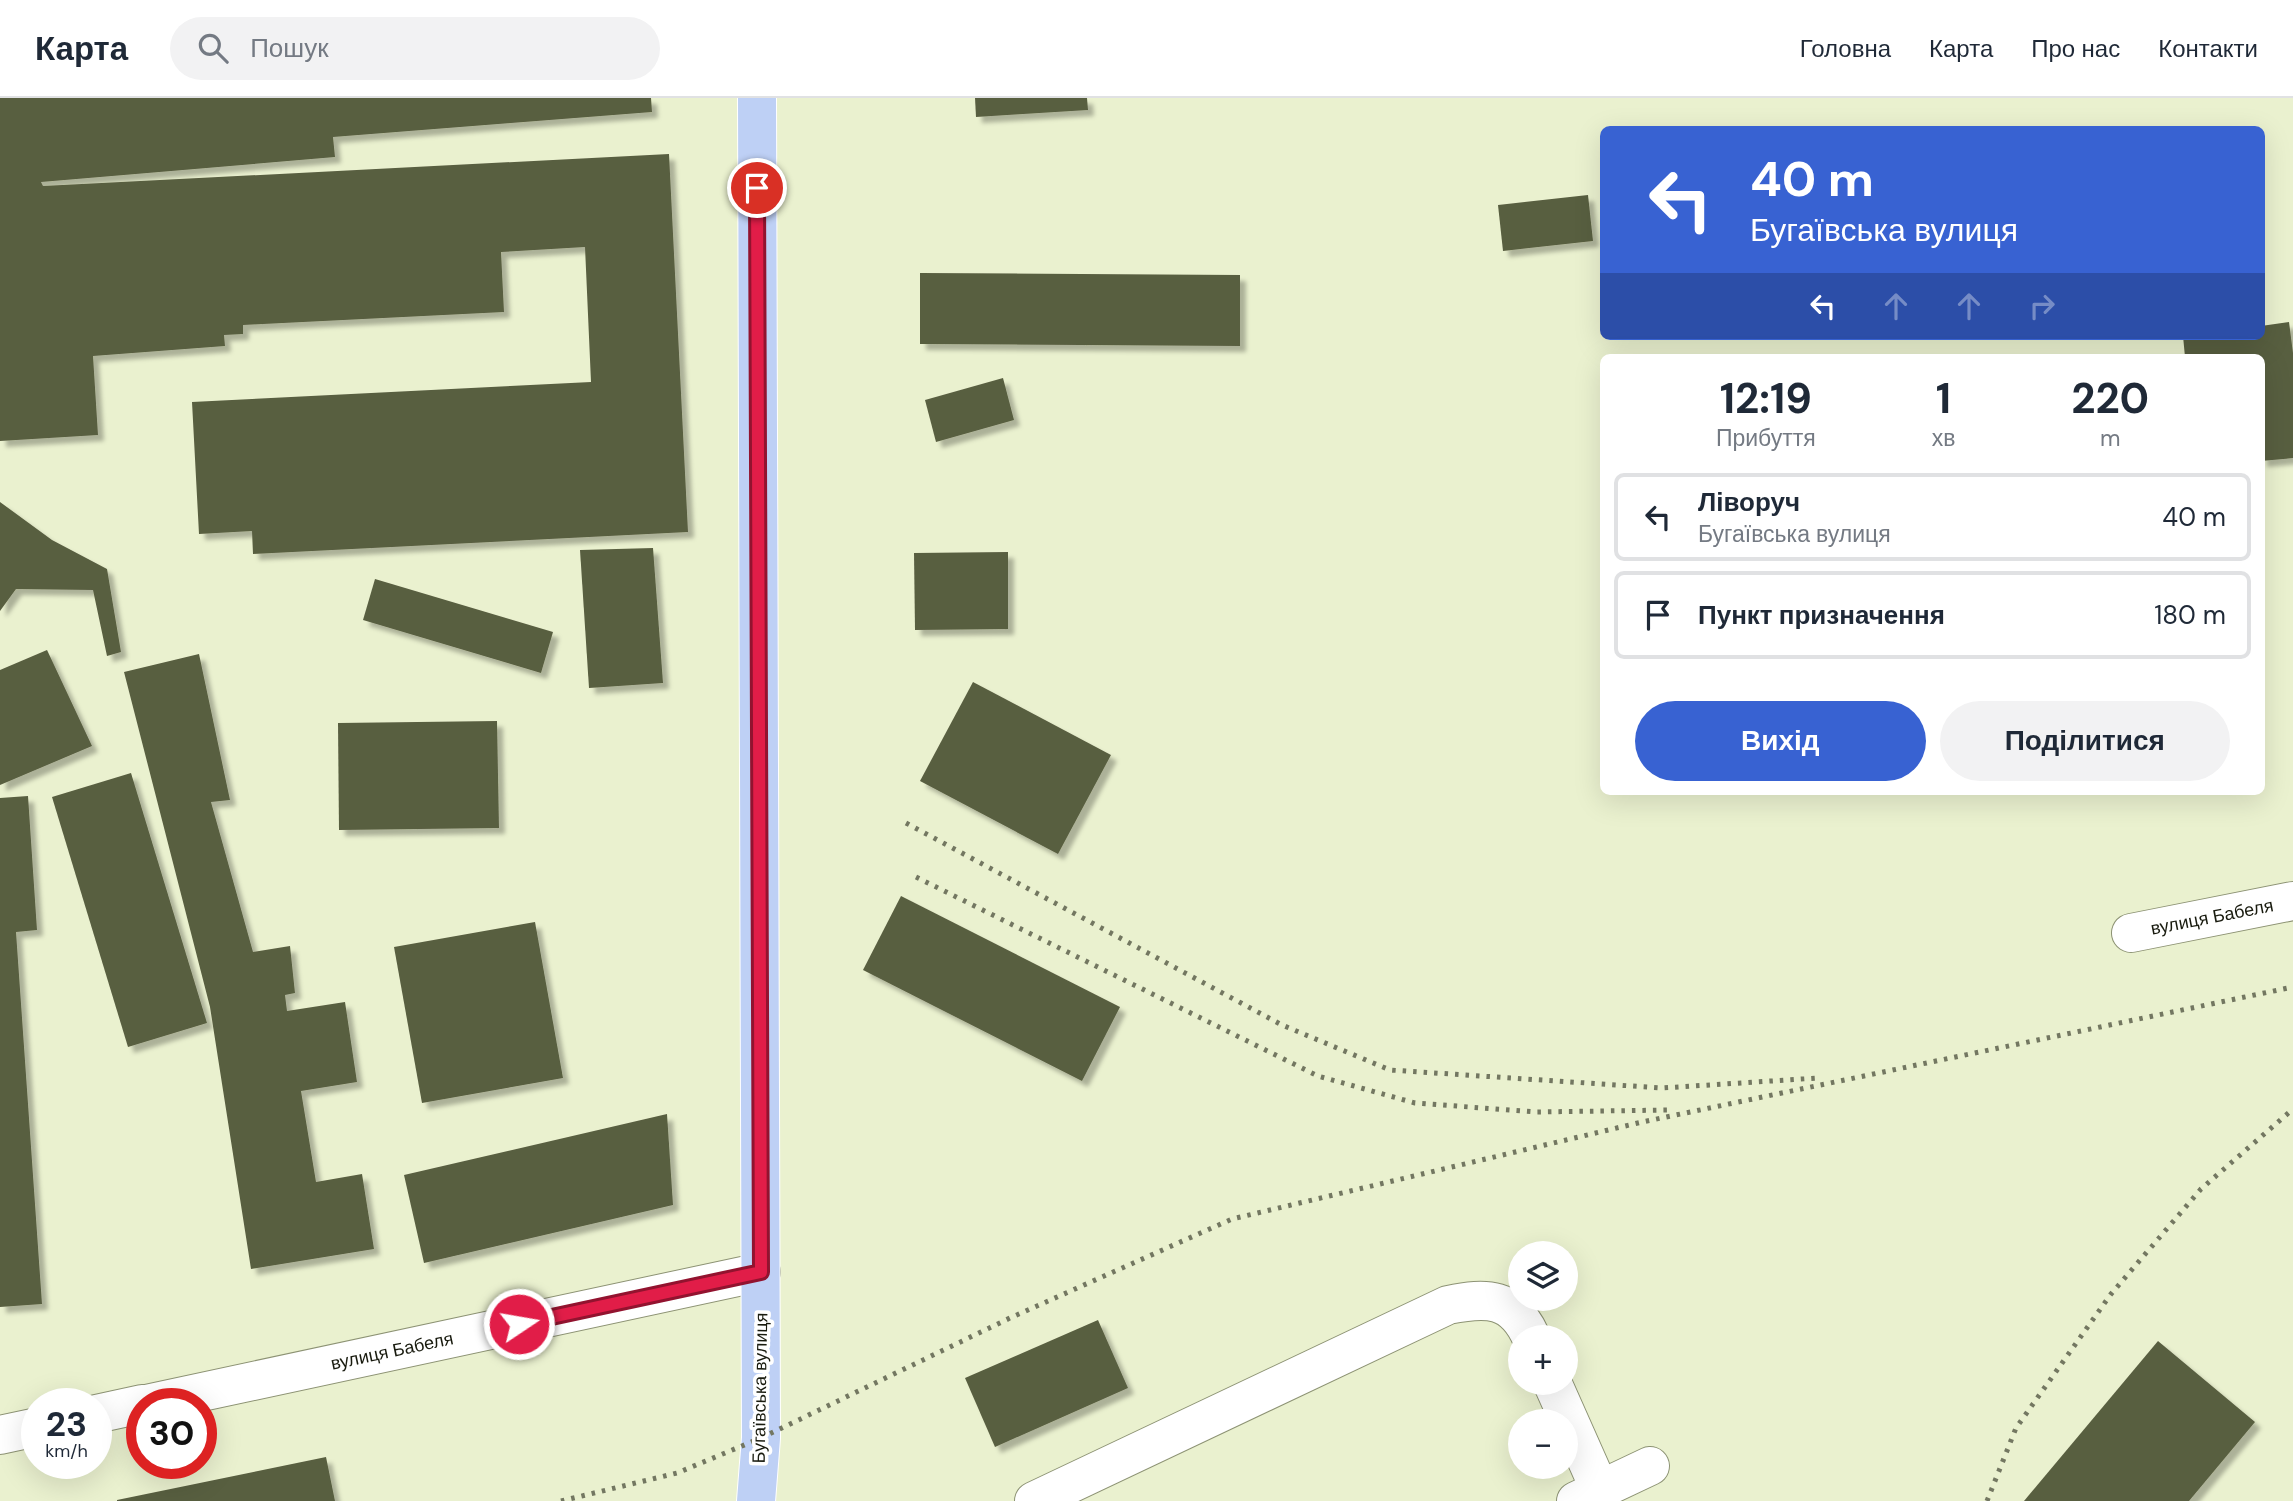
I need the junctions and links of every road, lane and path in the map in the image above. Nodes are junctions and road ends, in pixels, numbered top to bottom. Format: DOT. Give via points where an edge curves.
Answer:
graph roads {
  1 [pos="757,98"];
  2 [pos="2293,901"];
  3 [pos="2131,933"];
  4 [pos="761,1272"];
  5 [pos="1526,1325"];
  6 [pos="217,1388"];
  7 [pos="1556,1395"];
  8 [pos="21,1430"];
  9 [pos="0,1435"];
  10 [pos="1650,1466"];
  11 [pos="1588,1495"];
  12 [pos="756,1501"];
  13 [pos="1034,1501"];
  1 -- 4 [label="main road, Бугаївська вулиця"];
  2 -- 3 [label="street, вулиця Бабеля"];
  4 -- 6 [label="street, вулиця Бабеля"];
  4 -- 12 [label="main road, Бугаївська вулиця" via="761,1438"];
  5 -- 13 [label="street" via="1505,1304 1476,1299 1448,1305"];
  7 -- 11 [label="street"];
  8 -- 9 [label="street"];
  10 -- 11 [label="street"];
}
